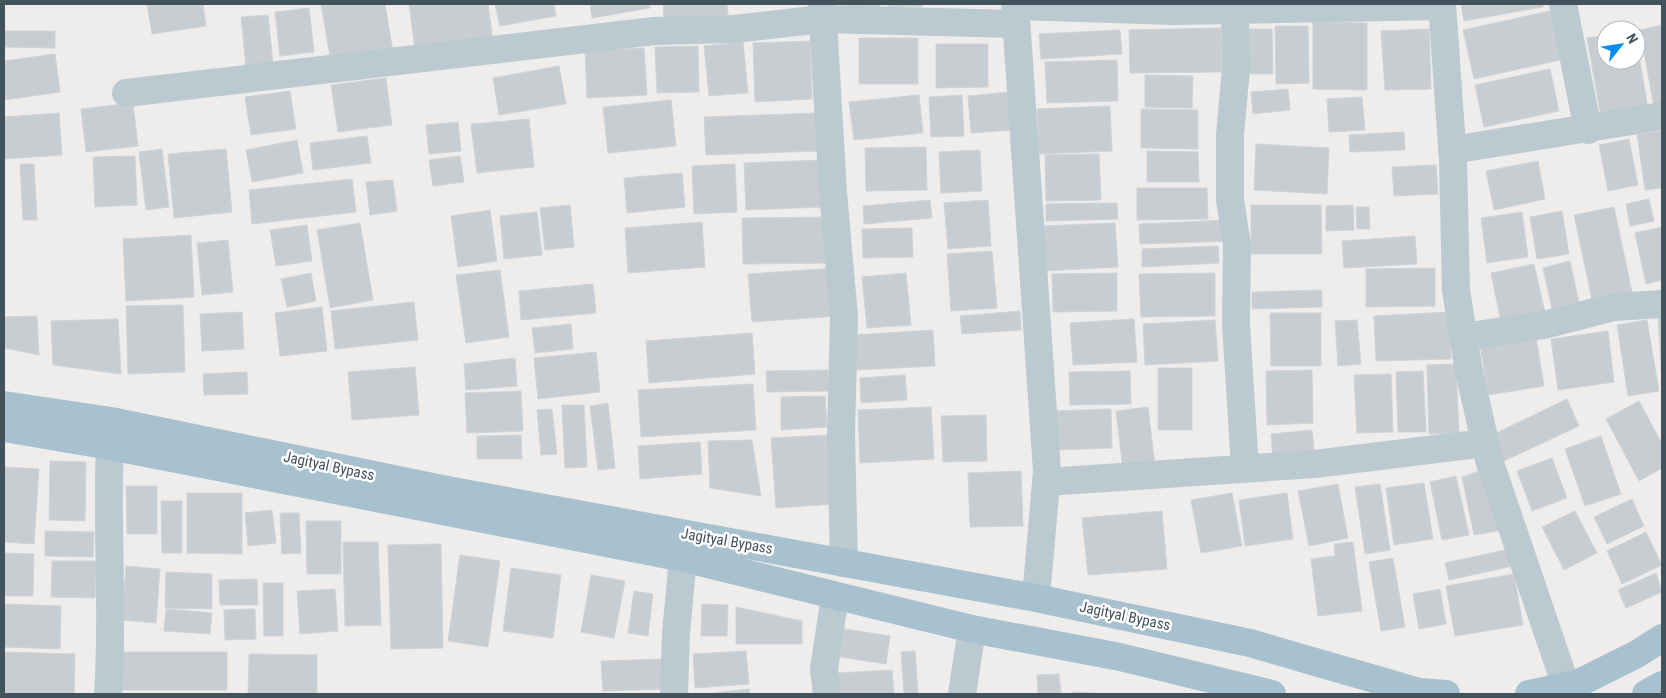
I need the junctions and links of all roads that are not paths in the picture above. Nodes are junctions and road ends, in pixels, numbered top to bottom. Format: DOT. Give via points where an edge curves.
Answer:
graph roads {
  1 [pos="1563,4"];
  2 [pos="1442,5"];
  3 [pos="1236,10"];
  4 [pos="822,11"];
  5 [pos="1015,11"];
  6 [pos="126,93"];
  7 [pos="1662,116"];
  8 [pos="1588,130"];
  9 [pos="1452,150"];
  10 [pos="1662,304"];
  11 [pos="1463,337"];
  12 [pos="4,405"];
  13 [pos="4,428"];
  14 [pos="1485,443"];
  15 [pos="110,446"];
  16 [pos="1245,468"];
  17 [pos="1046,482"];
  18 [pos="683,558"];
  19 [pos="844,563"];
  20 [pos="835,596"];
  21 [pos="1036,598"];
  22 [pos="972,630"];
  23 [pos="1662,638"];
  24 [pos="1662,685"];
  25 [pos="1566,686"];
  26 [pos="108,694"];
  27 [pos="674,694"];
  28 [pos="827,694"];
  29 [pos="962,694"];
  30 [pos="1272,694"];
  31 [pos="1446,694"];
  32 [pos="1529,694"];
  33 [pos="1646,694"];
  1 -- 8 [label="street"];
  2 -- 3 [label="street"];
  2 -- 9 [label="street"];
  3 -- 5 [label="street"];
  3 -- 16 [label="street" via="1230,200 1237,245 1236,324"];
  4 -- 5 [label="street"];
  4 -- 6 [label="street" via="734,28 654,31"];
  4 -- 19 [label="street" via="844,317 841,434"];
  5 -- 17 [label="street"];
  7 -- 8 [label="street"];
  8 -- 9 [label="street"];
  9 -- 11 [label="street" via="1456,290"];
  10 -- 11 [label="street" via="1614,307 1544,325"];
  11 -- 14 [label="street"];
  12 -- 19 [label="main road, Jagityal Bypass" via="111,421 447,490"];
  13 -- 15 [label="main road, Jagityal Bypass"];
  14 -- 16 [label="street" via="1315,464"];
  14 -- 25 [label="street"];
  15 -- 18 [label="main road, Jagityal Bypass"];
  15 -- 26 [label="street" via="108,497 112,579"];
  16 -- 17 [label="street"];
  17 -- 21 [label="street"];
  18 -- 20 [label="main road, Jagityal Bypass"];
  18 -- 27 [label="street"];
  19 -- 21 [label="main road, Jagityal Bypass"];
  20 -- 22 [label="main road, Jagityal Bypass"];
  20 -- 28 [label="street" via="824,669"];
  21 -- 31 [label="main road, Jagityal Bypass" via="1250,643 1419,692"];
  22 -- 29 [label="street"];
  22 -- 30 [label="main road, Jagityal Bypass" via="1120,657"];
  23 -- 25 [label="main road" via="1577,684"];
  24 -- 33 [label="main road"];
  25 -- 32 [label="main road"];
}
